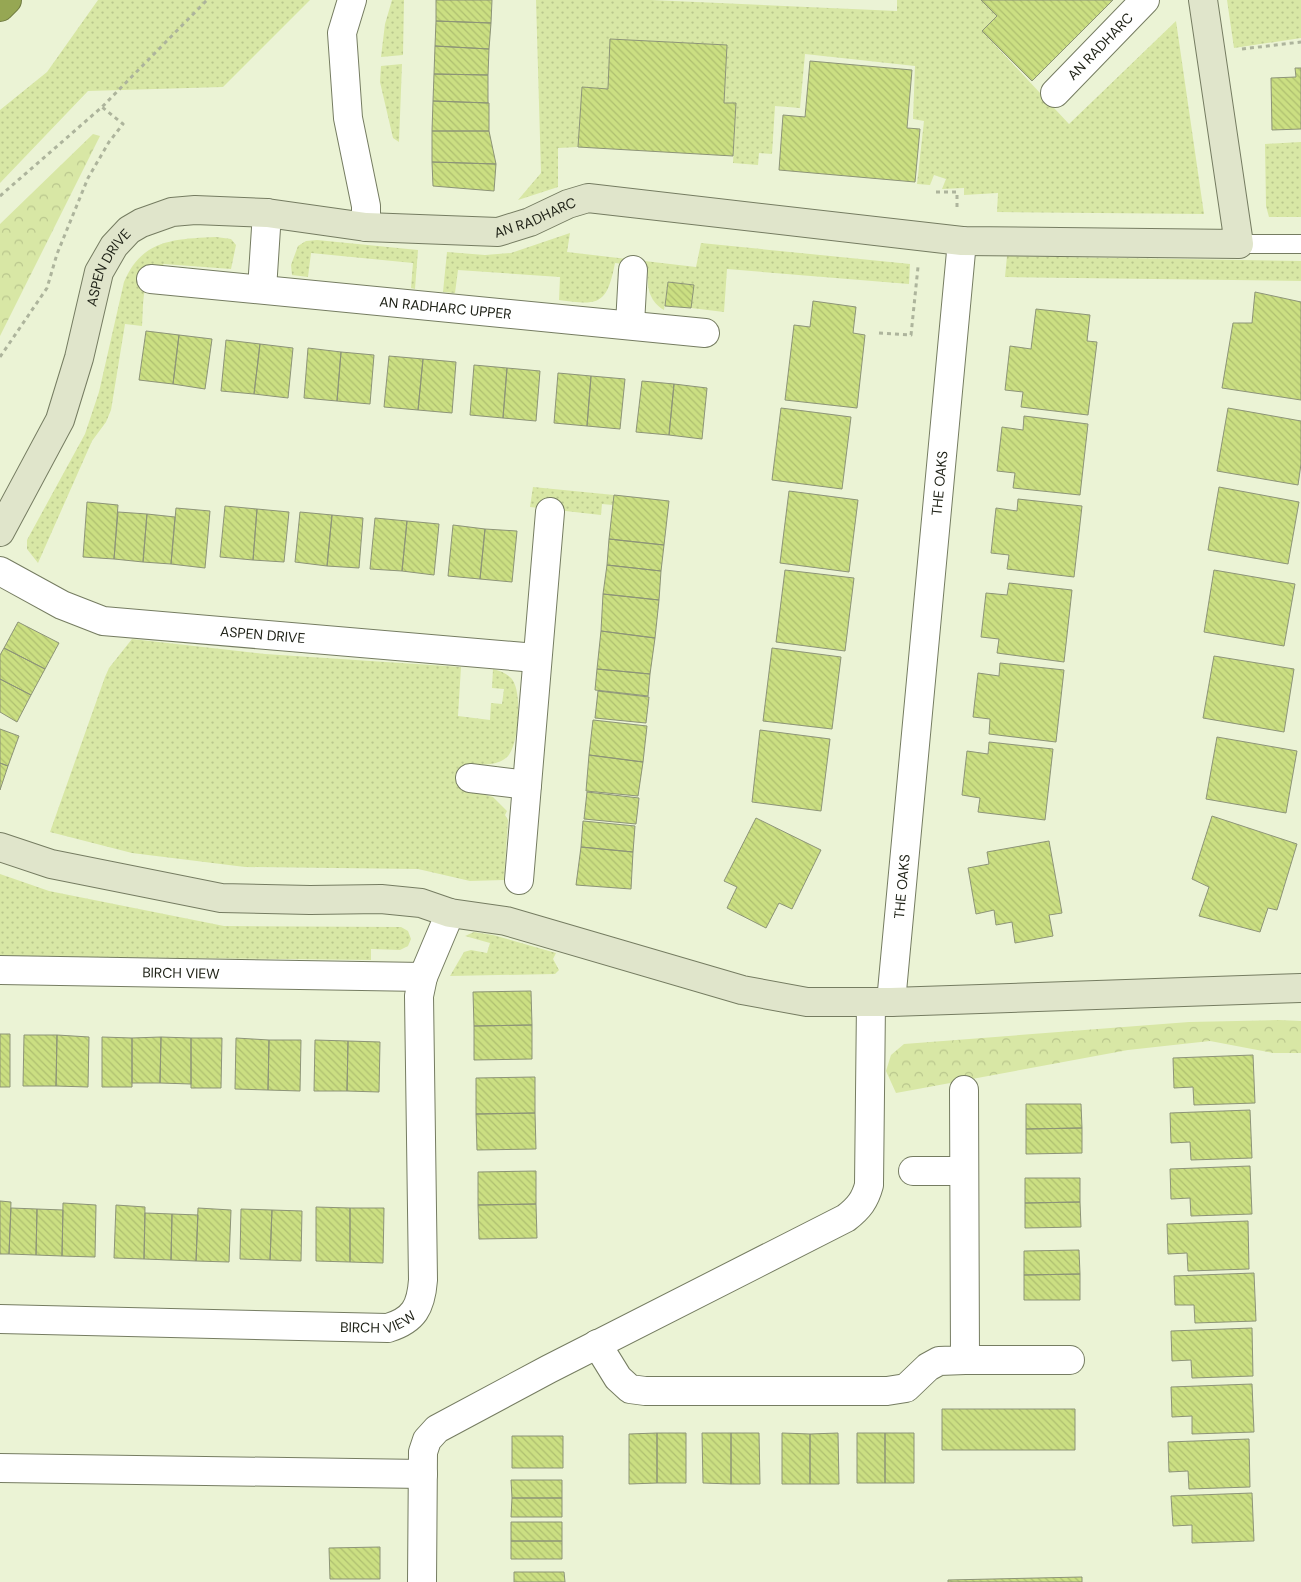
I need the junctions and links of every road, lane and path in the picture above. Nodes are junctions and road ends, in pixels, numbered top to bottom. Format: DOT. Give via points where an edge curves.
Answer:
graph roads {
  1 [pos="7,0"];
  2 [pos="207,0"];
  3 [pos="352,0"];
  4 [pos="1144,0"];
  5 [pos="1203,0"];
  6 [pos="0,7"];
  7 [pos="1301,42"];
  8 [pos="1209,54"];
  9 [pos="1055,93"];
  10 [pos="102,107"];
  11 [pos="936,192"];
  12 [pos="0,196"];
  13 [pos="267,213"];
  14 [pos="366,227"];
  15 [pos="959,228"];
  16 [pos="922,236"];
  17 [pos="1238,244"];
  18 [pos="1301,244"];
  19 [pos="633,270"];
  20 [pos="151,279"];
  21 [pos="262,289"];
  22 [pos="630,324"];
  23 [pos="705,333"];
  24 [pos="879,333"];
  25 [pos="0,357"];
  26 [pos="550,512"];
  27 [pos="0,532"];
  28 [pos="0,571"];
  29 [pos="536,658"];
  30 [pos="470,778"];
  31 [pos="527,785"];
  32 [pos="0,846"];
  33 [pos="519,880"];
  34 [pos="450,913"];
  35 [pos="0,970"];
  36 [pos="423,977"];
  37 [pos="1301,988"];
  38 [pos="881,1002"];
  39 [pos="964,1090"];
  40 [pos="913,1171"];
  41 [pos="964,1171"];
  42 [pos="0,1319"];
  43 [pos="597,1344"];
  44 [pos="965,1360"];
  45 [pos="1070,1360"];
  46 [pos="0,1468"];
  47 [pos="422,1474"];
  48 [pos="422,1582"];
  1 -- 6 [label="highway"];
  2 -- 10 [label="path"];
  3 -- 14 [label="street" via="342,33 348,118 366,206"];
  4 -- 9 [label="street, AN RADHARC"];
  5 -- 8 [label="street"];
  7 -- 8 [label="path"];
  8 -- 17 [label="street"];
  10 -- 12 [label="path"];
  10 -- 25 [label="path" via="123,124 88,178 57,254 47,288"];
  11 -- 15 [label="path" via="957,192"];
  13 -- 14 [label="street, ASPEN DRIVE"];
  13 -- 21 [label="street"];
  13 -- 27 [label="street, ASPEN DRIVE" via="172,212 129,230 114,246 96,280 79,358 60,420"];
  14 -- 16 [label="street, AN RADHARC" via="498,232 588,198"];
  15 -- 16 [label="street, AN RADHARC"];
  15 -- 17 [label="street"];
  15 -- 38 [label="street, THE OAKS"];
  16 -- 24 [label="path" via="911,335"];
  17 -- 18 [label="lane"];
  19 -- 22 [label="street"];
  20 -- 21 [label="street, AN RADHARC UPPER"];
  21 -- 22 [label="street, AN RADHARC UPPER" via="552,320"];
  22 -- 23 [label="street, AN RADHARC UPPER"];
  26 -- 29 [label="street"];
  28 -- 29 [label="street, ASPEN DRIVE" via="62,605 103,621"];
  29 -- 31 [label="street"];
  30 -- 31 [label="street"];
  31 -- 33 [label="street"];
  32 -- 34 [label="street" via="51,864 221,898 381,898 421,903"];
  34 -- 36 [label="street, BIRCH VIEW"];
  34 -- 38 [label="street" via="506,921 742,990 807,1002"];
  35 -- 36 [label="street, BIRCH VIEW"];
  36 -- 42 [label="street, BIRCH VIEW" via="419,996 423,1280 416,1310 404,1323 388,1328"];
  37 -- 38 [label="street"];
  38 -- 43 [label="street, THE OAKS" via="869,1185 859,1209"];
  39 -- 41 [label="street"];
  40 -- 41 [label="street"];
  41 -- 44 [label="street"];
  43 -- 44 [label="street" via="618,1378 630,1389 645,1391 887,1391 906,1388 928,1367 939,1362"];
  43 -- 47 [label="street, THE OAKS" via="437,1429 422,1452"];
  44 -- 45 [label="street"];
  46 -- 47 [label="street"];
  47 -- 48 [label="street, THE OAKS"];
}
